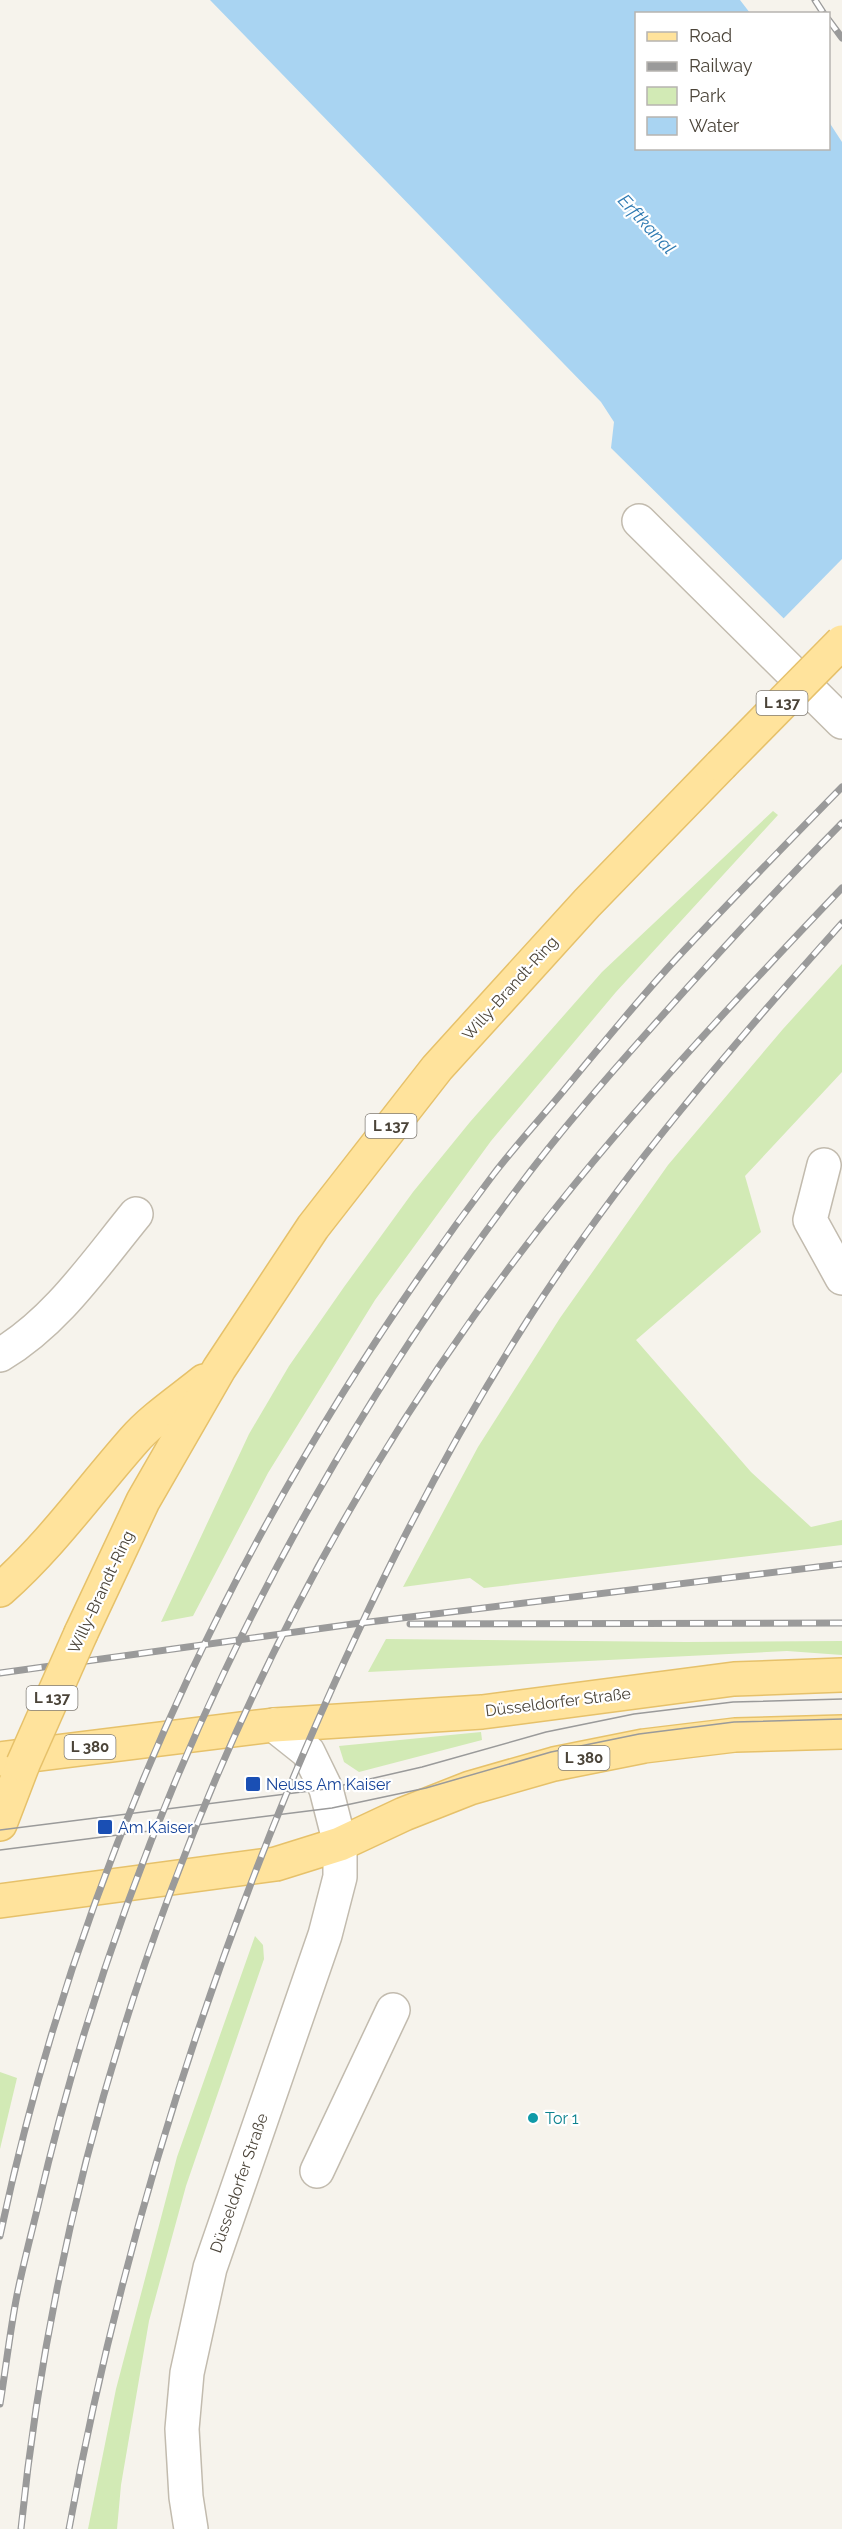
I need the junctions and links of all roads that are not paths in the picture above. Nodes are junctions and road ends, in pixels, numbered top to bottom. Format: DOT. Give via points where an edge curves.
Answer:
graph roads {
  1 [pos="639,521"];
  2 [pos="842,642"];
  3 [pos="842,722"];
  4 [pos="824,1165"];
  5 [pos="136,1214"];
  6 [pos="842,1278"];
  7 [pos="0,1355"];
  8 [pos="219,1369"];
  9 [pos="0,1590"];
  10 [pos="842,1675"];
  11 [pos="274,1725"];
  12 [pos="842,1732"];
  13 [pos="0,1759"];
  14 [pos="0,1824"];
  15 [pos="340,1844"];
  16 [pos="0,1900"];
  17 [pos="393,2010"];
  18 [pos="317,2171"];
  19 [pos="191,2529"];
  1 -- 3 [label="street"];
  2 -- 8 [label="main road, Willy-Brandt-Ring / L 137, bridge" via="587,903 437,1068 313,1227"];
  4 -- 6 [label="street" via="810,1220"];
  5 -- 7 [label="street" via="66,1300 16,1346"];
  8 -- 9 [label="main road, Willy-Brandt-Ring / L 137" via="135,1438 77,1510"];
  8 -- 14 [label="main road, Willy-Brandt-Ring / L 137, bridge" via="143,1501 23,1764"];
  10 -- 11 [label="main road, Düsseldorfer Straße / L 380" via="734,1679 482,1712"];
  11 -- 13 [label="main road, Düsseldorfer Straße / L 380"];
  11 -- 15 [label="street, Düsseldorfer Straße" via="308,1752 326,1789"];
  12 -- 15 [label="main road, L 380" via="735,1735 644,1746 554,1764 470,1788"];
  15 -- 16 [label="main road, L 380" via="276,1864"];
  15 -- 19 [label="street, Düsseldorfer Straße" via="340,1877 330,1919 210,2268 187,2373 182,2429"];
  17 -- 18 [label="street"];
}
